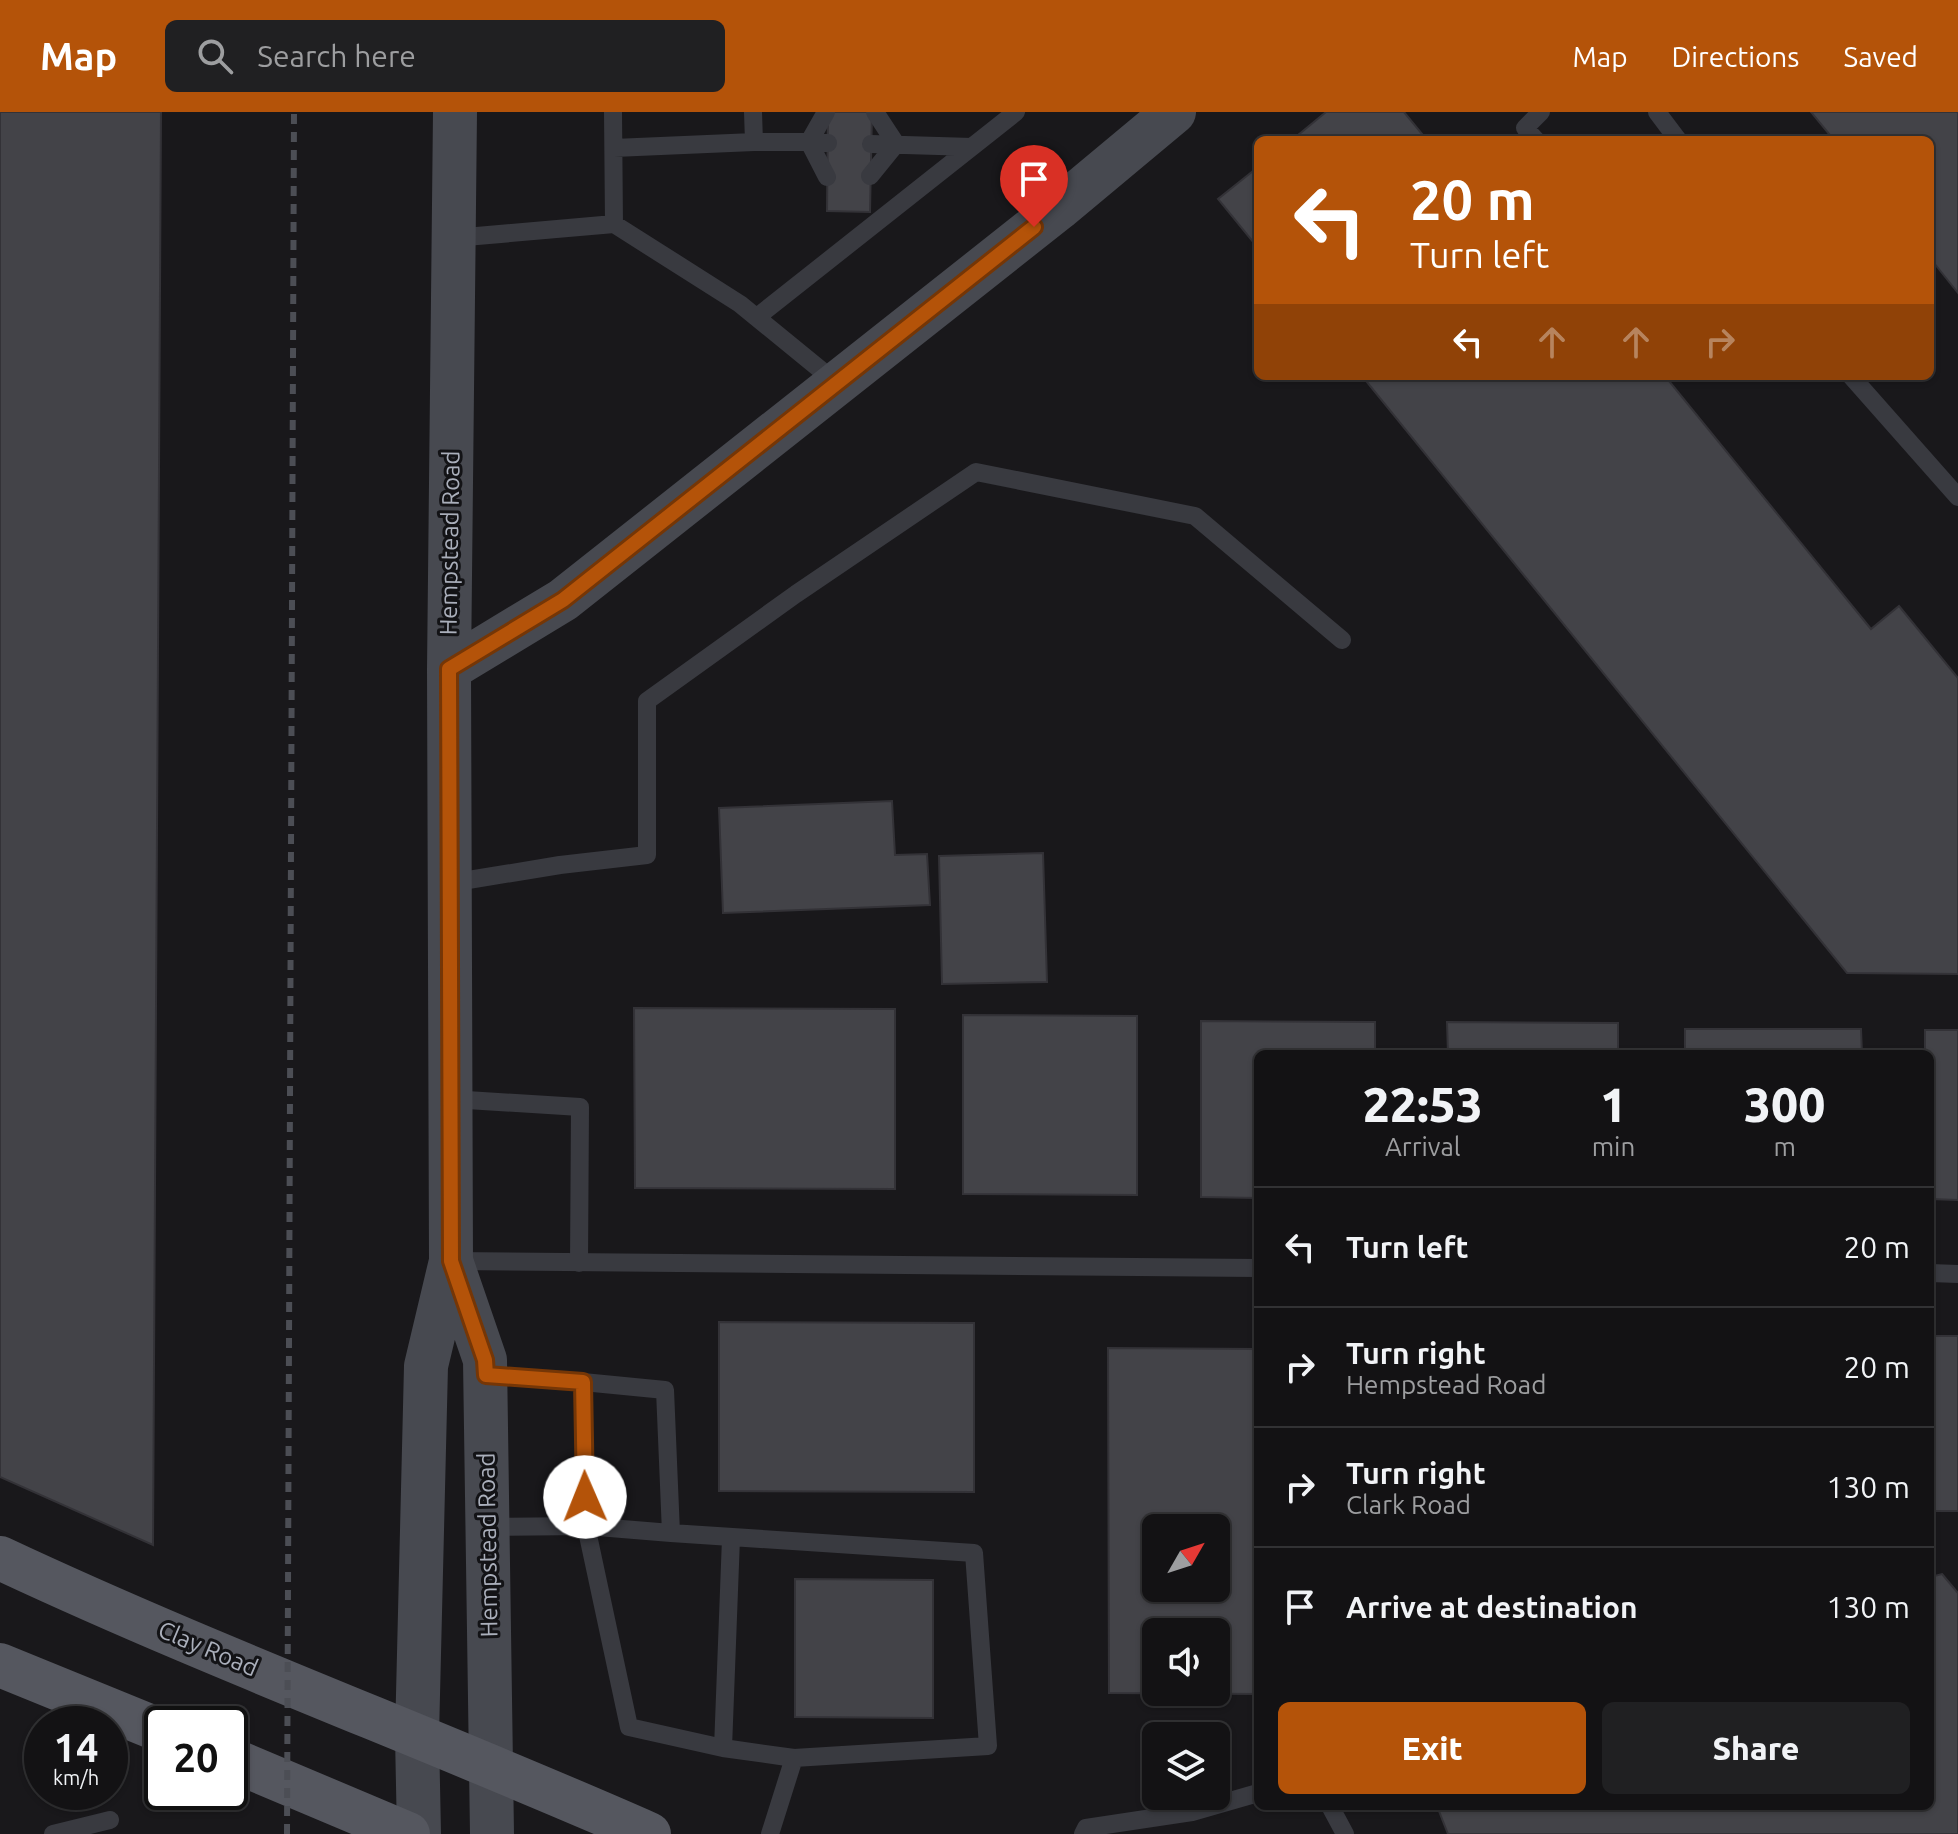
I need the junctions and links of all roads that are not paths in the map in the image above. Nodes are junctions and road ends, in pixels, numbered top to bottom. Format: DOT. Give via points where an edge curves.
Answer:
graph roads {
  1 [pos="455,112"];
  2 [pos="613,112"];
  3 [pos="753,112"];
  4 [pos="826,112"];
  5 [pos="875,112"];
  6 [pos="1016,112"];
  7 [pos="1174,112"];
  8 [pos="1541,112"];
  9 [pos="1657,112"];
  10 [pos="1532,136"];
  11 [pos="1675,136"];
  12 [pos="754,142"];
  13 [pos="818,143"];
  14 [pos="871,144"];
  15 [pos="896,144"];
  16 [pos="972,147"];
  17 [pos="614,148"];
  18 [pos="870,176"];
  19 [pos="827,177"];
  20 [pos="614,224"];
  21 [pos="454,238"];
  22 [pos="757,317"];
  23 [pos="1855,380"];
  24 [pos="838,384"];
  25 [pos="1958,497"];
  26 [pos="1342,640"];
  27 [pos="449,669"];
  28 [pos="450,883"];
  29 [pos="450,1099"];
  30 [pos="451,1261"];
  31 [pos="579,1263"];
  32 [pos="1254,1268"];
  33 [pos="1934,1273"];
  34 [pos="1958,1274"];
  35 [pos="486,1375"];
  36 [pos="583,1382"];
  37 [pos="586,1526"];
  38 [pos="488,1527"];
  39 [pos="671,1533"];
  40 [pos="731,1538"];
  41 [pos="0,1558"];
  42 [pos="0,1665"];
  43 [pos="144,1724"];
  44 [pos="417,1736"];
  45 [pos="723,1748"];
  46 [pos="794,1758"];
  47 [pos="248,1767"];
  48 [pos="491,1767"];
  49 [pos="1254,1794"];
  50 [pos="1332,1810"];
  51 [pos="110,1820"];
  52 [pos="53,1834"];
  53 [pos="408,1834"];
  54 [pos="419,1834"];
  55 [pos="492,1834"];
  56 [pos="649,1834"];
  57 [pos="770,1834"];
  58 [pos="1083,1834"];
  59 [pos="1345,1834"];
  1 -- 21 [label="main road, Hempstead Road"];
  2 -- 17 [label="lane"];
  3 -- 12 [label="lane"];
  4 -- 13 [label="lane"];
  5 -- 15 [label="lane"];
  6 -- 16 [label="lane"];
  7 -- 24 [label="main road"];
  8 -- 10 [label="lane" via="1525,128"];
  9 -- 11 [label="lane"];
  12 -- 13 [label="lane"];
  12 -- 17 [label="lane"];
  13 -- 19 [label="lane"];
  14 -- 15 [label="lane"];
  15 -- 16 [label="lane"];
  15 -- 18 [label="lane"];
  16 -- 22 [label="lane"];
  17 -- 20 [label="lane"];
  20 -- 21 [label="lane"];
  20 -- 22 [label="lane"];
  21 -- 27 [label="main road, Hempstead Road"];
  22 -- 24 [label="lane"];
  23 -- 25 [label="lane"];
  24 -- 27 [label="main road" via="563,600"];
  26 -- 28 [label="lane" via="1195,516 976,472 647,701 647,855"];
  27 -- 28 [label="main road, Hempstead Road"];
  28 -- 29 [label="main road, Hempstead Road"];
  29 -- 30 [label="main road, Hempstead Road"];
  29 -- 31 [label="lane" via="580,1107"];
  30 -- 31 [label="lane"];
  30 -- 35 [label="main road, Hempstead Road"];
  30 -- 44 [label="main road, Hempstead Road" via="426,1366"];
  31 -- 32 [label="lane"];
  33 -- 34 [label="lane"];
  35 -- 36 [label="lane"];
  35 -- 38 [label="main road, Hempstead Road"];
  36 -- 37 [label="lane"];
  36 -- 39 [label="lane" via="665,1390"];
  37 -- 38 [label="lane"];
  37 -- 39 [label="lane"];
  37 -- 45 [label="lane" via="629,1727"];
  38 -- 48 [label="main road, Hempstead Road"];
  39 -- 40 [label="lane"];
  40 -- 45 [label="lane"];
  40 -- 46 [label="lane" via="974,1553 988,1746"];
  41 -- 44 [label="main road, Clay Road"];
  42 -- 43 [label="main road"];
  44 -- 48 [label="main road, Clay Road"];
  44 -- 54 [label="main road, Hempstead Road"];
  45 -- 46 [label="lane"];
  46 -- 57 [label="lane"];
  47 -- 53 [label="main road"];
  48 -- 55 [label="main road, Hempstead Road"];
  48 -- 56 [label="main road, Clay Road"];
  49 -- 58 [label="lane" via="1192,1812 1086,1828"];
  50 -- 59 [label="lane"];
  51 -- 52 [label="lane"];
}
